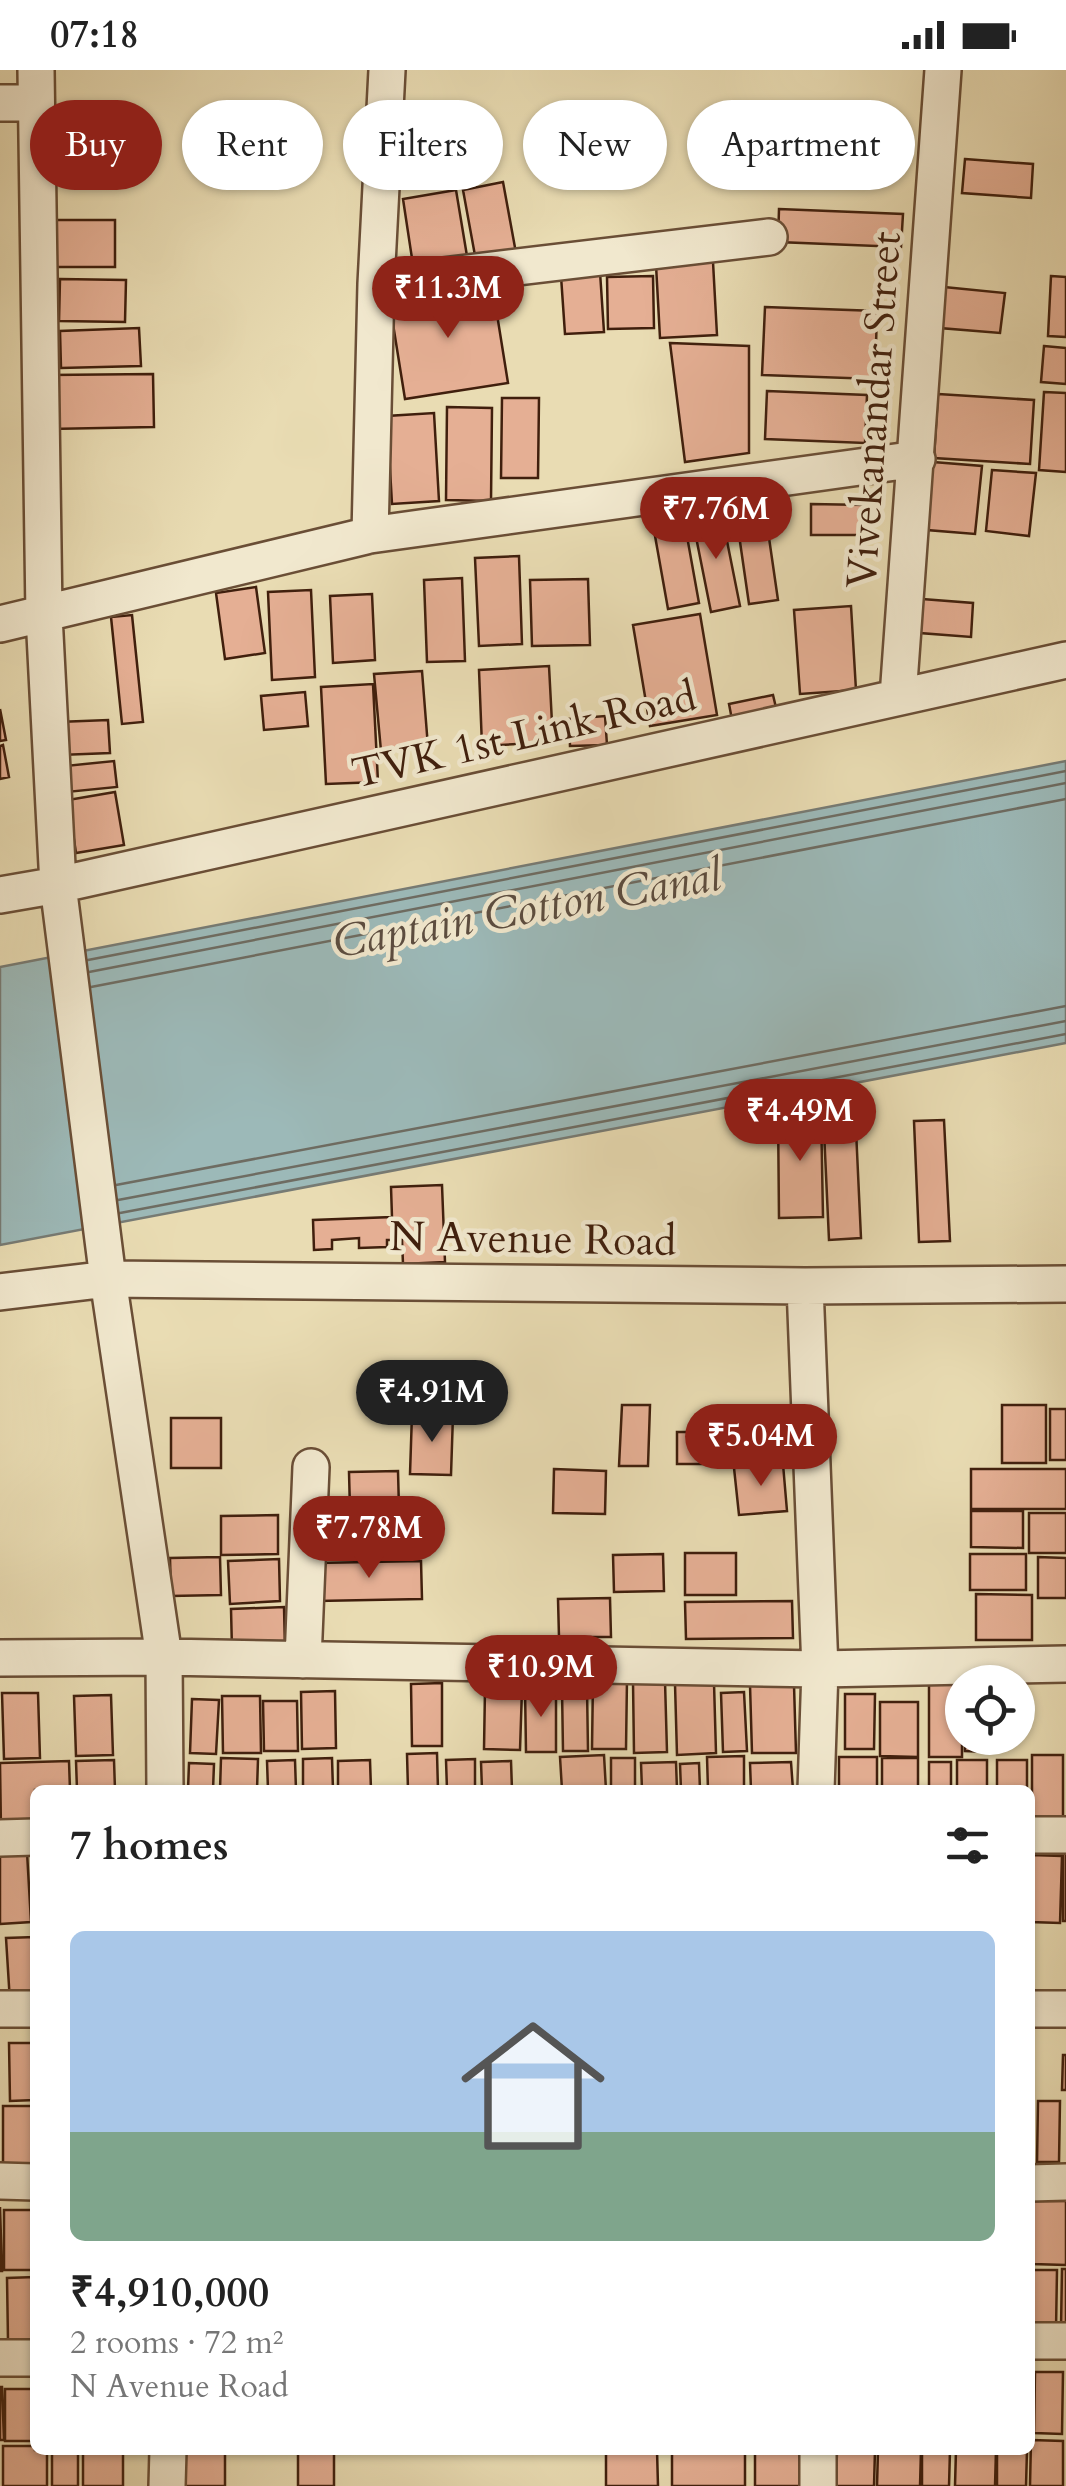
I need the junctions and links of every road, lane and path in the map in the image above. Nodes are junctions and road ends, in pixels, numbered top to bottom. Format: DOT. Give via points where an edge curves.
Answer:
graph roads {
  1 [pos="387,70"];
  2 [pos="944,70"];
  3 [pos="36,86"];
  4 [pos="0,102"];
  5 [pos="769,237"];
  6 [pos="376,284"];
  7 [pos="916,459"];
  8 [pos="370,535"];
  9 [pos="44,615"];
  10 [pos="0,624"];
  11 [pos="1066,660"];
  12 [pos="898,698"];
  13 [pos="58,885"];
  14 [pos="0,895"];
  15 [pos="108,1279"];
  16 [pos="1066,1284"];
  17 [pos="805,1286"];
  18 [pos="0,1292"];
  19 [pos="311,1467"];
  20 [pos="164,1657"];
  21 [pos="0,1658"];
  22 [pos="302,1660"];
  23 [pos="1066,1664"];
  24 [pos="820,1669"];
  25 [pos="165,1785"];
  26 [pos="816,1785"];
  27 [pos="1035,1835"];
  28 [pos="1066,1835"];
  29 [pos="30,1837"];
  30 [pos="0,1838"];
  31 [pos="0,2009"];
  32 [pos="30,2009"];
  33 [pos="1035,2010"];
  34 [pos="1066,2010"];
  35 [pos="0,2181"];
  36 [pos="30,2182"];
  37 [pos="1066,2182"];
  38 [pos="1035,2183"];
  39 [pos="1035,2341"];
  40 [pos="1066,2341"];
  41 [pos="0,2358"];
  42 [pos="30,2358"];
  43 [pos="168,2455"];
  44 [pos="818,2455"];
  45 [pos="168,2486"];
  46 [pos="818,2486"];
  1 -- 6 [label="street"];
  2 -- 7 [label="street, Vivekanandar Street"];
  3 -- 4 [label="street"];
  3 -- 9 [label="street"];
  5 -- 6 [label="street"];
  6 -- 8 [label="street"];
  7 -- 8 [label="street"];
  7 -- 12 [label="street, Vivekanandar Street"];
  8 -- 9 [label="street"];
  9 -- 10 [label="street"];
  9 -- 13 [label="street"];
  11 -- 12 [label="street, TVK 1st Link Road"];
  12 -- 13 [label="street, TVK 1st Link Road"];
  13 -- 14 [label="street, TVK 1st Link Road"];
  13 -- 15 [label="street"];
  15 -- 17 [label="street, N Avenue Road"];
  15 -- 18 [label="street, N Avenue Road"];
  15 -- 20 [label="street"];
  16 -- 17 [label="street, N Avenue Road"];
  17 -- 24 [label="street"];
  19 -- 22 [label="street"];
  20 -- 21 [label="street"];
  20 -- 22 [label="street"];
  20 -- 25 [label="street"];
  22 -- 24 [label="street"];
  23 -- 24 [label="street"];
  24 -- 26 [label="street"];
  27 -- 28 [label="street"];
  29 -- 30 [label="street"];
  31 -- 32 [label="street"];
  33 -- 34 [label="street"];
  35 -- 36 [label="street"];
  37 -- 38 [label="street"];
  39 -- 40 [label="street"];
  41 -- 42 [label="street"];
  43 -- 45 [label="street"];
  44 -- 46 [label="street"];
}
